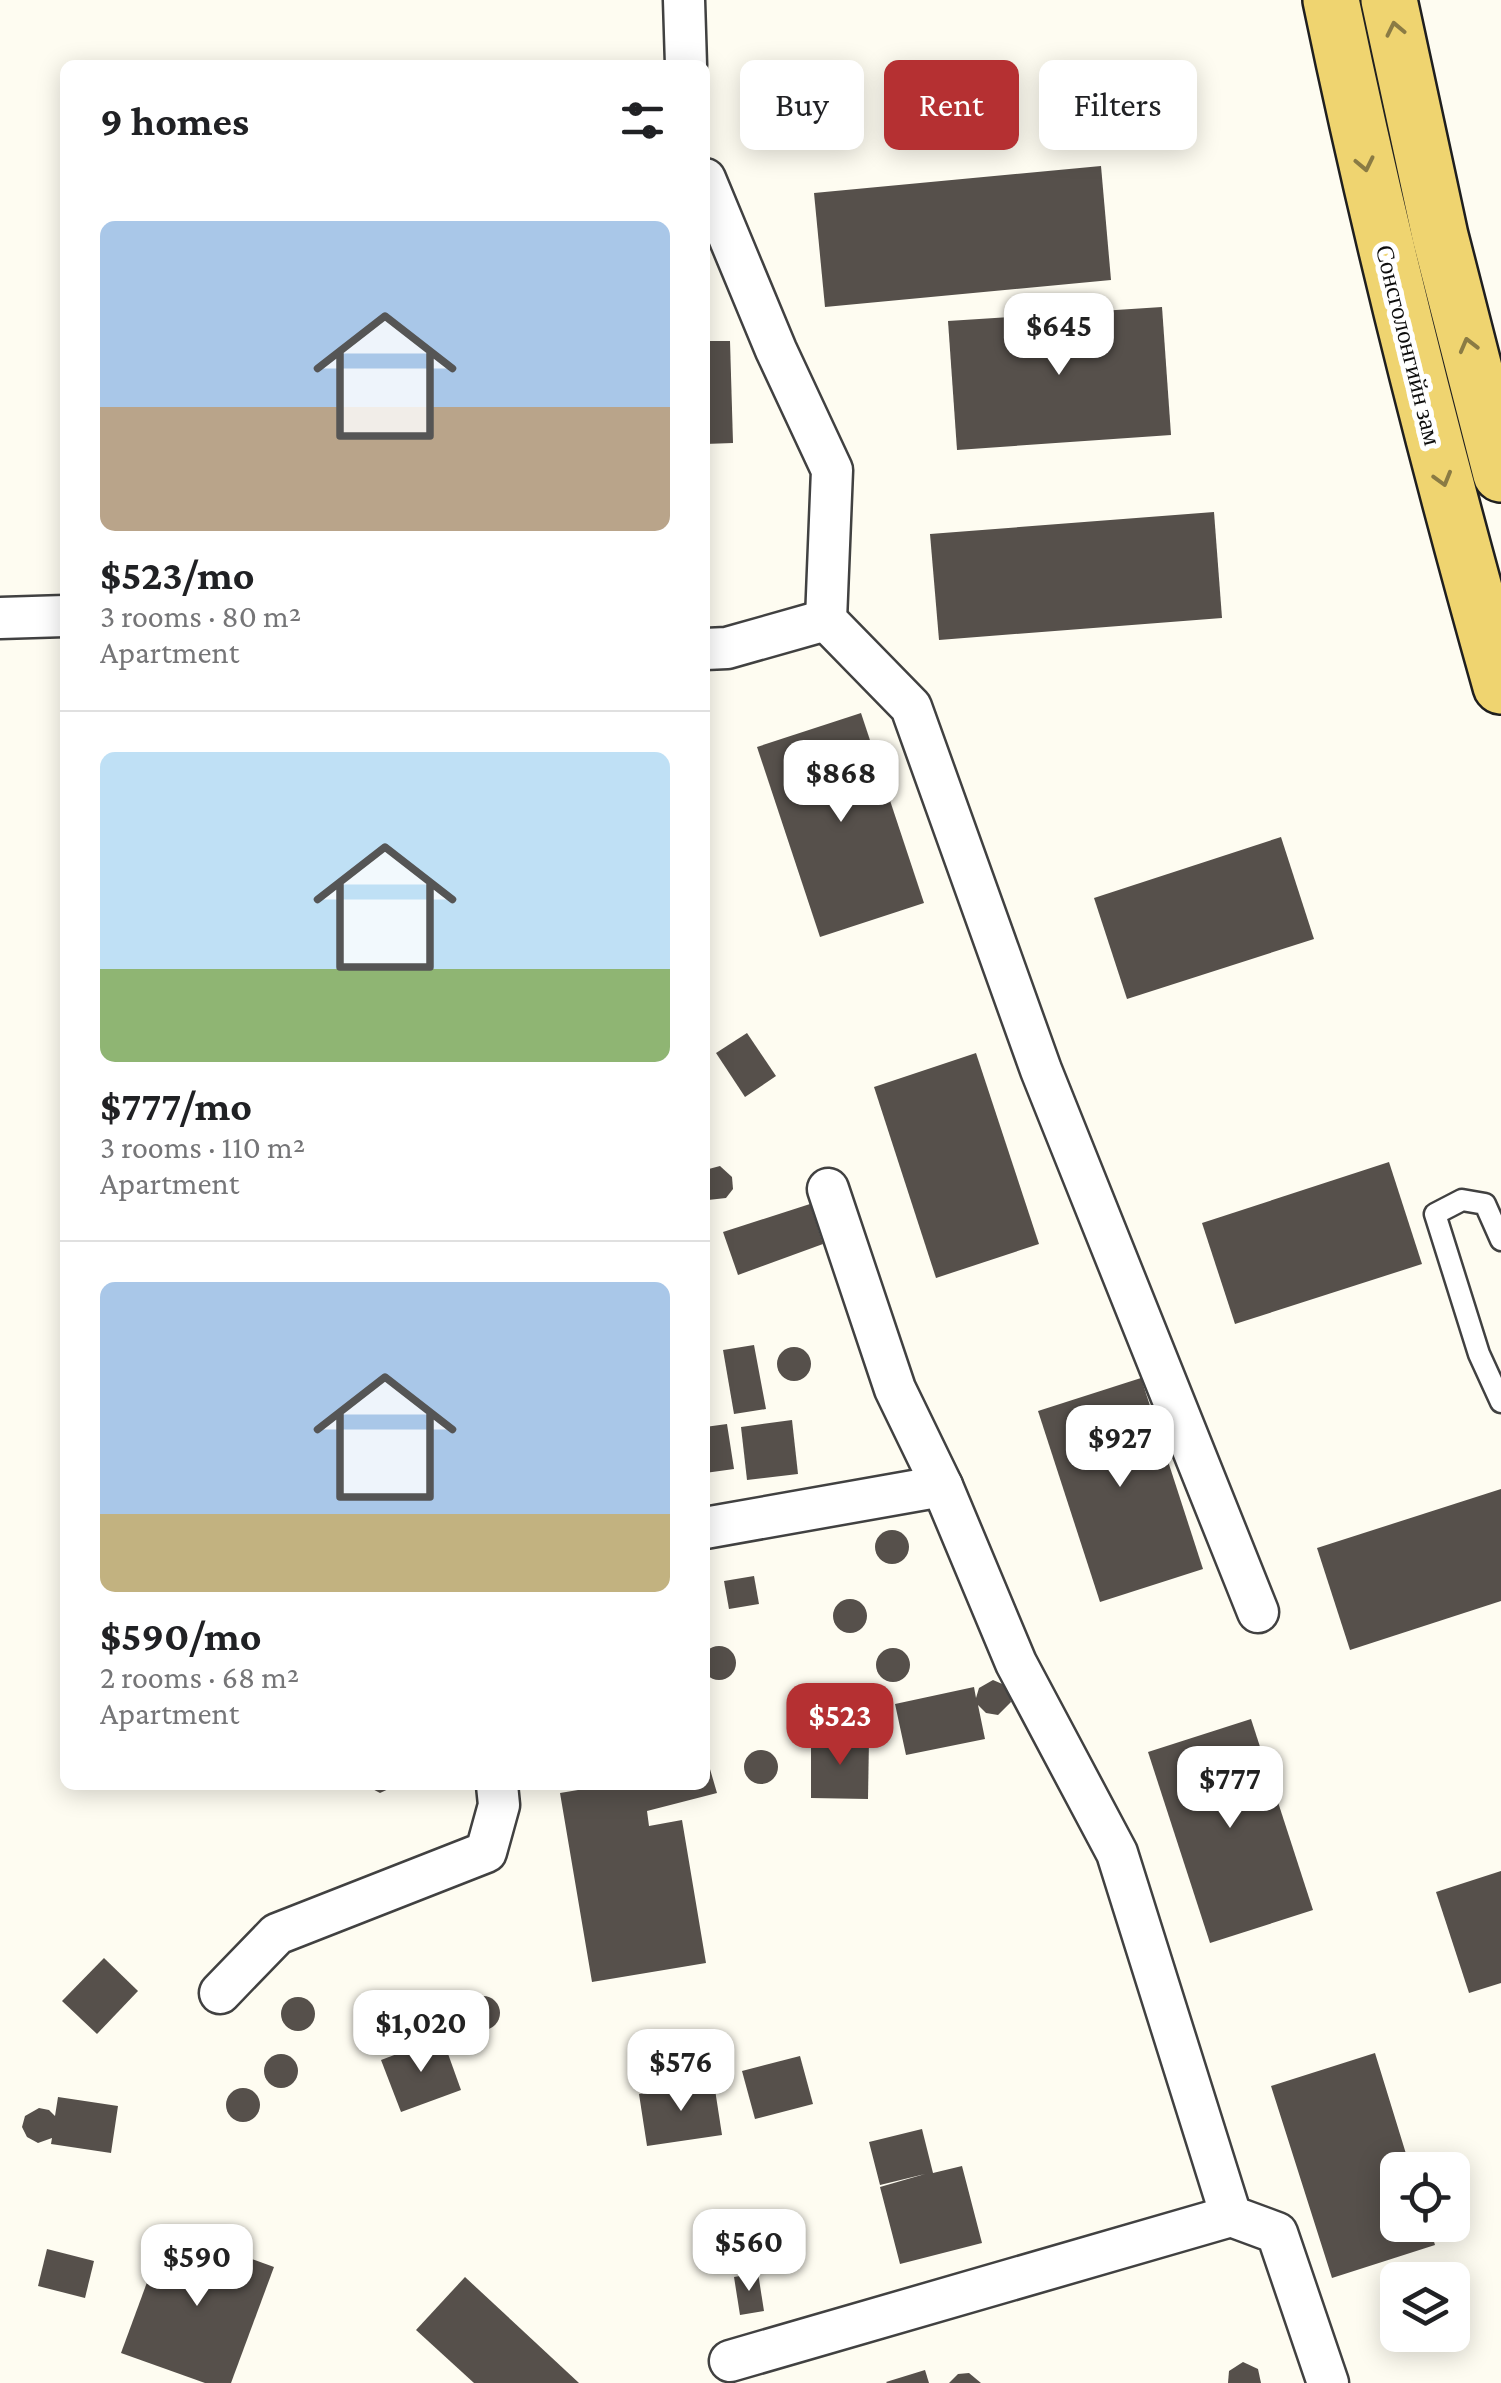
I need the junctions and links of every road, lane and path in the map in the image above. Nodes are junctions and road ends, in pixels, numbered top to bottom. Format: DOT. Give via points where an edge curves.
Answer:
graph roads {
  1 [pos="684,0"];
  2 [pos="1331,0"];
  3 [pos="1389,0"];
  4 [pos="686,60"];
  5 [pos="710,191"];
  6 [pos="1501,474"];
  7 [pos="60,616"];
  8 [pos="0,618"];
  9 [pos="826,620"];
  10 [pos="710,649"];
  11 [pos="1501,686"];
  12 [pos="828,1189"];
  13 [pos="1501,1240"];
  14 [pos="1501,1402"];
  15 [pos="942,1486"];
  16 [pos="710,1527"];
  17 [pos="1258,1612"];
  18 [pos="497,1790"];
  19 [pos="220,1993"];
  20 [pos="1231,2216"];
  21 [pos="730,2361"];
  22 [pos="1328,2383"];
  1 -- 4 [label="street"];
  2 -- 11 [label="main road, Сонсголонгийн зам, one-way" via="1372,198"];
  6 -- 3 [label="main road, one-way"];
  5 -- 9 [label="street" via="832,470"];
  7 -- 8 [label="street"];
  9 -- 10 [label="street"];
  9 -- 17 [label="street" via="911,707 1041,1070"];
  12 -- 15 [label="street" via="895,1389"];
  13 -- 14 [label="lane" via="1485,1204 1462,1200 1436,1214 1479,1354"];
  15 -- 16 [label="street"];
  15 -- 20 [label="street" via="1016,1663 1117,1853"];
  18 -- 19 [label="street" via="486,1852 277,1934"];
  20 -- 21 [label="street"];
  20 -- 22 [label="street" via="1276,2233"];
}
